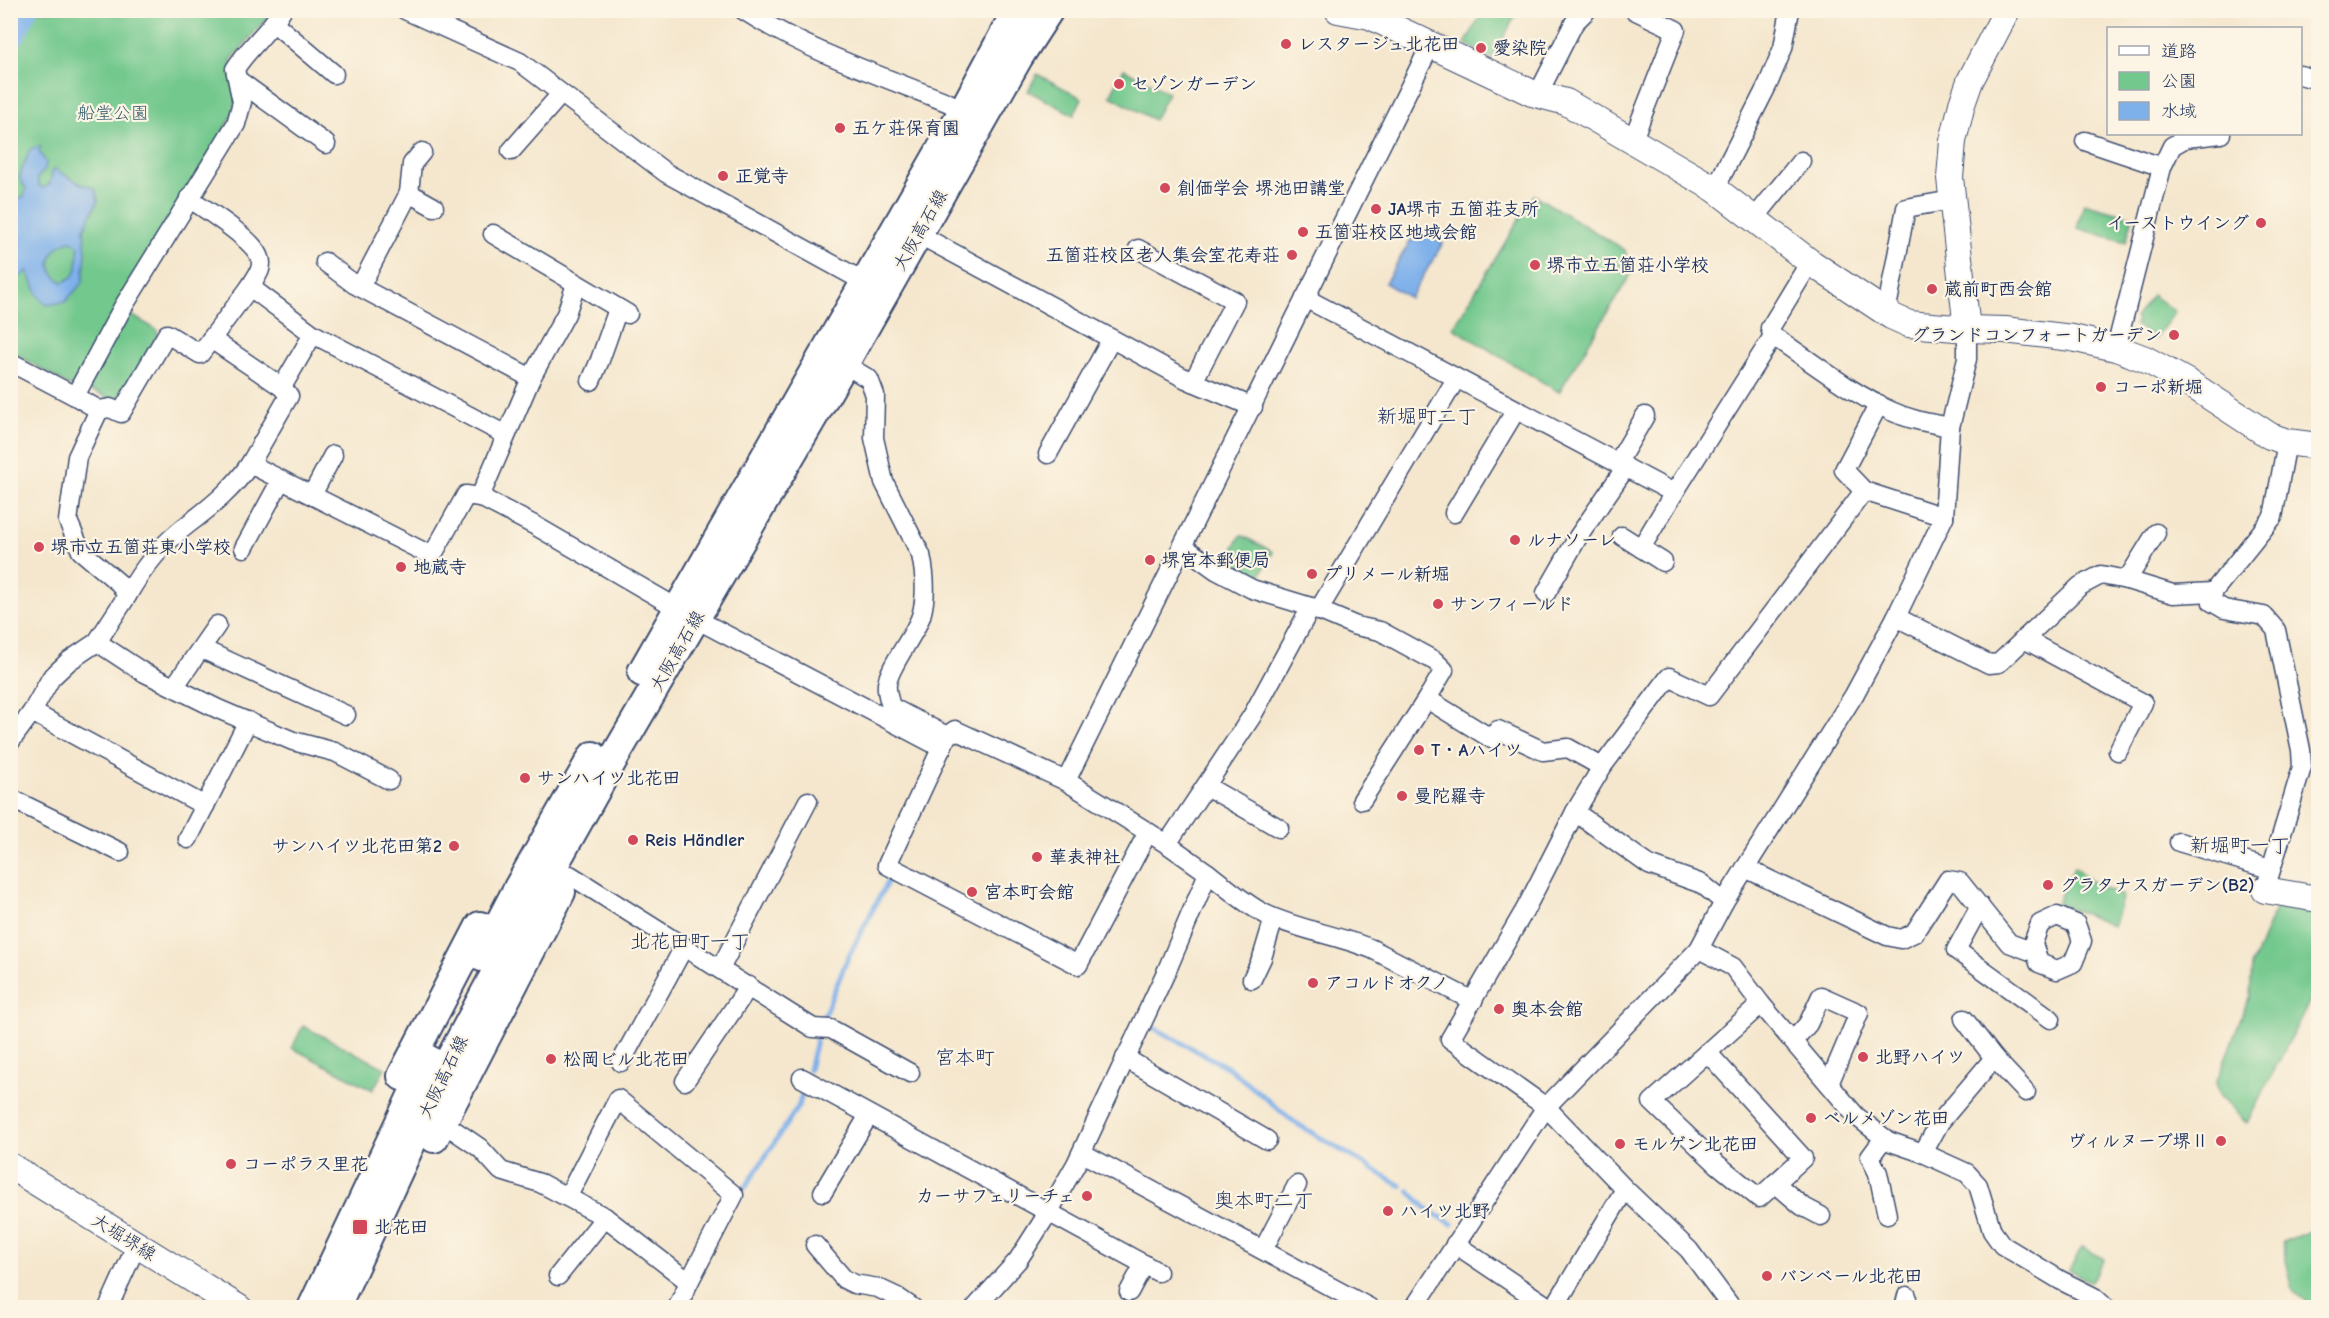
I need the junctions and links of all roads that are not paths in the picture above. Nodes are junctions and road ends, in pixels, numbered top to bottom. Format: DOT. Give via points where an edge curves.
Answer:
graph roads {
  1 [pos="405,10"];
  2 [pos="743,10"];
  3 [pos="1017,10"];
  4 [pos="1049,10"];
  5 [pos="1338,10"];
  6 [pos="1587,10"];
  7 [pos="1634,10"];
  8 [pos="1790,10"];
  9 [pos="2007,10"];
  10 [pos="1371,13"];
  11 [pos="278,17"];
  12 [pos="1431,44"];
  13 [pos="334,74"];
  14 [pos="2302,75"];
  15 [pos="238,80"];
  16 [pos="2319,80"];
  17 [pos="561,94"];
  18 [pos="1538,94"];
  19 [pos="963,111"];
  20 [pos="2212,135"];
  21 [pos="1633,139"];
  22 [pos="2085,141"];
  23 [pos="326,144"];
  24 [pos="511,151"];
  25 [pos="422,152"];
  26 [pos="1801,162"];
  27 [pos="2162,167"];
  28 [pos="1715,189"];
  29 [pos="409,193"];
  30 [pos="189,198"];
  31 [pos="1952,200"];
  32 [pos="434,207"];
  33 [pos="1754,219"];
  34 [pos="493,234"];
  35 [pos="918,234"];
  36 [pos="1138,249"];
  37 [pos="325,262"];
  38 [pos="1810,262"];
  39 [pos="576,284"];
  40 [pos="250,287"];
  41 [pos="360,287"];
  42 [pos="874,287"];
  43 [pos="1305,298"];
  44 [pos="1886,313"];
  45 [pos="1967,329"];
  46 [pos="313,334"];
  47 [pos="1773,336"];
  48 [pos="211,339"];
  49 [pos="1111,340"];
  50 [pos="2116,348"];
  51 [pos="10,362"];
  52 [pos="844,364"];
  53 [pos="531,378"];
  54 [pos="1456,379"];
  55 [pos="591,381"];
  56 [pos="1192,382"];
  57 [pos="282,387"];
  58 [pos="75,396"];
  59 [pos="1879,404"];
  60 [pos="1253,407"];
  61 [pos="99,410"];
  62 [pos="1515,410"];
  63 [pos="1645,416"];
  64 [pos="1950,427"];
  65 [pos="506,435"];
  66 [pos="2287,442"];
  67 [pos="2319,446"];
  68 [pos="1048,454"];
  69 [pos="333,455"];
  70 [pos="250,464"];
  71 [pos="1622,465"];
  72 [pos="281,480"];
  73 [pos="1864,491"];
  74 [pos="1674,493"];
  75 [pos="312,495"];
  76 [pos="480,497"];
  77 [pos="1454,513"];
  78 [pos="1944,517"];
  79 [pos="2156,532"];
  80 [pos="1622,536"];
  81 [pos="1184,547"];
  82 [pos="244,548"];
  83 [pos="1641,548"];
  84 [pos="1663,562"];
  85 [pos="2127,580"];
  86 [pos="2213,592"];
  87 [pos="1546,593"];
  88 [pos="127,596"];
  89 [pos="1314,609"];
  90 [pos="687,614"];
  91 [pos="1896,617"];
  92 [pos="217,625"];
  93 [pos="2024,639"];
  94 [pos="97,642"];
  95 [pos="202,649"];
  96 [pos="174,687"];
  97 [pos="1430,694"];
  98 [pos="32,712"];
  99 [pos="346,715"];
  100 [pos="248,721"];
  101 [pos="10,742"];
  102 [pos="945,742"];
  103 [pos="2118,751"];
  104 [pos="615,756"];
  105 [pos="1602,767"];
  106 [pos="389,780"];
  107 [pos="1066,781"];
  108 [pos="1206,786"];
  109 [pos="10,798"];
  110 [pos="1362,800"];
  111 [pos="808,801"];
  112 [pos="205,806"];
  113 [pos="561,811"];
  114 [pos="1575,812"];
  115 [pos="1279,828"];
  116 [pos="1149,832"];
  117 [pos="188,838"];
  118 [pos="2179,842"];
  119 [pos="1167,844"];
  120 [pos="120,852"];
  121 [pos="1745,868"];
  122 [pos="1208,873"];
  123 [pos="570,875"];
  124 [pos="2268,880"];
  125 [pos="2319,899"];
  126 [pos="1724,902"];
  127 [pos="1980,906"];
  128 [pos="1274,918"];
  129 [pos="684,947"];
  130 [pos="1699,950"];
  131 [pos="2036,953"];
  132 [pos="720,969"];
  133 [pos="1252,979"];
  134 [pos="749,986"];
  135 [pos="1473,1001"];
  136 [pos="1761,1004"];
  137 [pos="1964,1019"];
  138 [pos="2051,1019"];
  139 [pos="1793,1041"];
  140 [pos="1707,1052"];
  141 [pos="441,1056"];
  142 [pos="1125,1058"];
  143 [pos="1994,1058"];
  144 [pos="621,1062"];
  145 [pos="910,1073"];
  146 [pos="802,1078"];
  147 [pos="684,1081"];
  148 [pos="1829,1084"];
  149 [pos="2026,1092"];
  150 [pos="1546,1107"];
  151 [pos="869,1115"];
  152 [pos="442,1122"];
  153 [pos="1884,1138"];
  154 [pos="1267,1140"];
  155 [pos="1082,1153"];
  156 [pos="1923,1153"];
  157 [pos="10,1166"];
  158 [pos="1775,1184"];
  159 [pos="1297,1185"];
  160 [pos="1625,1189"];
  161 [pos="823,1192"];
  162 [pos="568,1196"];
  163 [pos="1048,1213"];
  164 [pos="1887,1215"];
  165 [pos="1821,1216"];
  166 [pos="605,1217"];
  167 [pos="137,1244"];
  168 [pos="1455,1244"];
  169 [pos="815,1245"];
  170 [pos="1263,1250"];
  171 [pos="558,1276"];
  172 [pos="689,1282"];
  173 [pos="1130,1292"];
  174 [pos="108,1308"];
  175 [pos="239,1308"];
  176 [pos="294,1308"];
  177 [pos="312,1308"];
  178 [pos="335,1308"];
  179 [pos="353,1308"];
  180 [pos="678,1308"];
  181 [pos="912,1308"];
  182 [pos="975,1308"];
  183 [pos="1370,1308"];
  184 [pos="1414,1308"];
  185 [pos="1552,1308"];
  186 [pos="1732,1308"];
  187 [pos="2106,1308"];
  1 -- 17 [label="street" via="520,62"];
  2 -- 19 [label="street" via="824,53"];
  3 -- 19 [label="main road, 大阪高石線"];
  4 -- 35 [label="main road, 大阪高石線"];
  5 -- 10 [label="street"];
  6 -- 18 [label="street" via="1574,23"];
  7 -- 21 [label="street" via="1676,30"];
  8 -- 28 [label="street" via="1783,48 1768,84"];
  9 -- 31 [label="street" via="1962,104 1953,141"];
  10 -- 12 [label="street"];
  11 -- 13 [label="street"];
  11 -- 15 [label="street" via="235,69"];
  12 -- 18 [label="street"];
  12 -- 43 [label="street"];
  14 -- 16 [label="street"];
  15 -- 23 [label="street"];
  15 -- 30 [label="street" via="242,102 236,124"];
  17 -- 24 [label="street"];
  17 -- 42 [label="street" via="666,173"];
  18 -- 21 [label="street" via="1566,102"];
  19 -- 42 [label="main road, 大阪高石線"];
  20 -- 27 [label="street" via="2186,138 2172,146"];
  21 -- 28 [label="street"];
  22 -- 27 [label="street"];
  25 -- 29 [label="street" via="412,164"];
  26 -- 33 [label="street"];
  27 -- 50 [label="street"];
  28 -- 33 [label="street"];
  29 -- 32 [label="street"];
  29 -- 41 [label="street"];
  30 -- 40 [label="street" via="251,243 260,258 261,269"];
  30 -- 58 [label="street"];
  31 -- 44 [label="street" via="1906,208"];
  31 -- 45 [label="street"];
  33 -- 38 [label="street"];
  34 -- 39 [label="street"];
  35 -- 42 [label="main road, 大阪高石線"];
  35 -- 49 [label="street"];
  36 -- 56 [label="street" via="1235,301"];
  37 -- 41 [label="street"];
  38 -- 44 [label="street"];
  38 -- 47 [label="street" via="1770,328"];
  39 -- 53 [label="street" via="566,314"];
  39 -- 55 [label="street" via="623,311"];
  40 -- 46 [label="street"];
  40 -- 48 [label="street"];
  41 -- 53 [label="street"];
  42 -- 52 [label="main road, 大阪高石線"];
  42 -- 90 [label="main road, 大阪高石線"];
  43 -- 54 [label="street"];
  43 -- 60 [label="street"];
  44 -- 45 [label="street" via="1910,324"];
  45 -- 50 [label="street" via="2072,338"];
  45 -- 64 [label="street" via="1967,359"];
  46 -- 57 [label="street"];
  46 -- 65 [label="street"];
  47 -- 59 [label="street"];
  47 -- 74 [label="street"];
  48 -- 57 [label="street"];
  48 -- 61 [label="street" via="200,354 167,334 121,413 111,408"];
  49 -- 56 [label="street"];
  49 -- 68 [label="street"];
  50 -- 66 [label="street" via="2180,378 2270,436"];
  51 -- 58 [label="street"];
  52 -- 90 [label="main road, 大阪高石線"];
  52 -- 102 [label="street" via="869,379 875,395 874,438 884,482 924,568 921,616 887,682 891,707"];
  53 -- 65 [label="street"];
  54 -- 62 [label="street"];
  54 -- 89 [label="street"];
  56 -- 60 [label="street"];
  57 -- 70 [label="street" via="289,396"];
  58 -- 61 [label="street"];
  59 -- 64 [label="street" via="1912,419"];
  59 -- 73 [label="street" via="1844,470"];
  60 -- 81 [label="street"];
  61 -- 88 [label="street" via="77,457 68,521 81,551 120,584"];
  62 -- 71 [label="street"];
  62 -- 77 [label="street"];
  63 -- 71 [label="street"];
  64 -- 78 [label="street"];
  65 -- 76 [label="street"];
  66 -- 67 [label="street"];
  66 -- 86 [label="street" via="2273,517"];
  69 -- 75 [label="street"];
  70 -- 72 [label="street"];
  70 -- 88 [label="street" via="204,513 165,545 140,573"];
  71 -- 74 [label="street"];
  71 -- 87 [label="street"];
  72 -- 75 [label="street"];
  72 -- 82 [label="street"];
  73 -- 78 [label="street"];
  73 -- 105 [label="street" via="1709,696 1669,677"];
  74 -- 83 [label="street"];
  75 -- 76 [label="street" via="432,556 466,495"];
  76 -- 90 [label="street"];
  78 -- 91 [label="street"];
  79 -- 85 [label="street"];
  80 -- 83 [label="street"];
  81 -- 89 [label="street" via="1252,589"];
  81 -- 107 [label="street"];
  83 -- 84 [label="street"];
  85 -- 86 [label="street" via="2173,594"];
  85 -- 93 [label="street" via="2101,576 2080,586"];
  86 -- 124 [label="street" via="2212,602 2224,609 2265,616 2276,630 2301,750 2302,767"];
  88 -- 94 [label="street"];
  89 -- 97 [label="street" via="1380,631 1435,661 1444,670"];
  89 -- 108 [label="street"];
  90 -- 102 [label="street"];
  90 -- 104 [label="main road, 大阪高石線"];
  90 -- 113 [label="main road, 大阪高石線"];
  91 -- 93 [label="street" via="1989,664 1999,663"];
  91 -- 121 [label="street" via="1854,695"];
  92 -- 95 [label="street"];
  93 -- 103 [label="street" via="2143,703"];
  94 -- 96 [label="street"];
  94 -- 98 [label="street" via="51,678"];
  95 -- 96 [label="street"];
  95 -- 99 [label="street"];
  96 -- 100 [label="street"];
  97 -- 105 [label="street" via="1427,699 1492,739 1498,730 1543,751 1568,748"];
  97 -- 110 [label="street"];
  98 -- 101 [label="street"];
  98 -- 112 [label="street"];
  100 -- 106 [label="street" via="293,741 335,752"];
  100 -- 112 [label="street"];
  102 -- 107 [label="street" via="955,730"];
  102 -- 116 [label="street" via="887,865 1078,965"];
  104 -- 123 [label="main road"];
  104 -- 141 [label="main road, 大阪高石線"];
  105 -- 114 [label="street"];
  107 -- 116 [label="street"];
  108 -- 115 [label="street"];
  108 -- 119 [label="street"];
  109 -- 120 [label="street"];
  111 -- 132 [label="street"];
  112 -- 117 [label="street"];
  113 -- 141 [label="main road, 大阪高石線"];
  113 -- 176 [label="main road" via="496,897 386,1107"];
  114 -- 126 [label="street" via="1649,865 1702,884"];
  114 -- 135 [label="street"];
  116 -- 119 [label="street"];
  118 -- 124 [label="street"];
  119 -- 122 [label="street"];
  121 -- 126 [label="street"];
  121 -- 127 [label="street" via="1887,936 1901,939 1914,933 1948,880 1960,882"];
  122 -- 128 [label="street"];
  122 -- 142 [label="street"];
  123 -- 129 [label="street"];
  123 -- 152 [label="main road"];
  124 -- 125 [label="street"];
  126 -- 130 [label="street"];
  127 -- 131 [label="street" via="2009,943"];
  127 -- 138 [label="street" via="1956,950"];
  128 -- 133 [label="street"];
  128 -- 135 [label="street" via="1364,946"];
  129 -- 132 [label="street"];
  129 -- 144 [label="street"];
  130 -- 136 [label="street" via="1733,967"];
  130 -- 150 [label="street"];
  132 -- 134 [label="street"];
  134 -- 145 [label="street" via="813,1028 831,1029"];
  134 -- 147 [label="street"];
  135 -- 150 [label="street" via="1450,1039"];
  136 -- 139 [label="street"];
  136 -- 140 [label="street"];
  137 -- 143 [label="street"];
  139 -- 148 [label="street"];
  139 -- 148 [label="street" via="1808,1024 1821,996 1858,1013"];
  140 -- 158 [label="street" via="1803,1158"];
  140 -- 158 [label="street" via="1652,1102 1759,1198"];
  141 -- 177 [label="main road, 大阪高石線" via="376,1168"];
  141 -- 178 [label="main road, 大阪高石線"];
  142 -- 154 [label="street"];
  142 -- 155 [label="street"];
  143 -- 149 [label="street"];
  143 -- 156 [label="street" via="1940,1122"];
  146 -- 151 [label="street"];
  148 -- 153 [label="street" via="1856,1116"];
  150 -- 160 [label="street"];
  150 -- 168 [label="street"];
  151 -- 161 [label="street"];
  151 -- 163 [label="street"];
  152 -- 162 [label="street" via="480,1148 501,1171"];
  152 -- 179 [label="main road"];
  153 -- 156 [label="street"];
  153 -- 164 [label="street" via="1870,1157 1878,1173"];
  155 -- 163 [label="street"];
  155 -- 170 [label="street"];
  156 -- 187 [label="street" via="1967,1173 1978,1185 1992,1231 2002,1245 2094,1297"];
  157 -- 167 [label="street, 大堀堺線"];
  158 -- 165 [label="street"];
  159 -- 170 [label="street"];
  160 -- 185 [label="street"];
  160 -- 186 [label="street" via="1689,1250"];
  162 -- 166 [label="street"];
  162 -- 172 [label="street" via="618,1099 734,1195"];
  163 -- 173 [label="street" via="1151,1268"];
  163 -- 182 [label="street" via="1018,1260"];
  166 -- 171 [label="street"];
  166 -- 172 [label="street"];
  167 -- 174 [label="street"];
  167 -- 175 [label="street, 大堀堺線"];
  168 -- 184 [label="street"];
  168 -- 185 [label="street"];
  169 -- 181 [label="street" via="844,1279 897,1297"];
  170 -- 183 [label="street"];
  172 -- 180 [label="street"];
}
